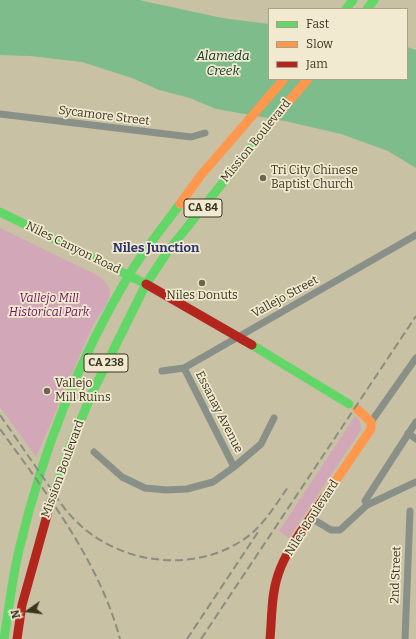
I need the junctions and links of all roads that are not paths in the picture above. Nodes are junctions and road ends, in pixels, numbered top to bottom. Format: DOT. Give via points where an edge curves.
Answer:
graph roads {
  1 [pos="353,0"];
  2 [pos="374,0"];
  3 [pos="347,8"];
  4 [pos="368,8"];
  5 [pos="283,80"];
  6 [pos="307,80"];
  7 [pos="0,114"];
  8 [pos="205,132"];
  9 [pos="0,212"];
  10 [pos="416,236"];
  11 [pos="129,275"];
  12 [pos="146,284"];
  13 [pos="239,337"];
  14 [pos="416,358"];
  15 [pos="184,368"];
  16 [pos="162,371"];
  17 [pos="349,404"];
  18 [pos="357,409"];
  19 [pos="274,418"];
  20 [pos="371,422"];
  21 [pos="416,422"];
  22 [pos="408,434"];
  23 [pos="416,439"];
  24 [pos="94,452"];
  25 [pos="234,467"];
  26 [pos="416,482"];
  27 [pos="367,505"];
  28 [pos="410,511"];
  29 [pos="311,518"];
  30 [pos="4,639"];
  31 [pos="17,639"];
  32 [pos="270,639"];
  33 [pos="405,639"];
  1 -- 3 [label="main road"];
  2 -- 4 [label="main road"];
  5 -- 11 [label="main road, Mission Boulevard / CA 84" via="183,199"];
  6 -- 12 [label="main road, Mission Boulevard / CA 84" via="168,251"];
  7 -- 8 [label="street, Sycamore Street" via="191,137"];
  9 -- 11 [label="main road, Niles Canyon Road"];
  10 -- 13 [label="street, Vallejo Street"];
  11 -- 12 [label="main road, Niles Canyon Road"];
  11 -- 30 [label="main road, Mission Boulevard / CA 238" via="71,387 42,468 19,550"];
  12 -- 13 [label="main road"];
  12 -- 31 [label="main road, Mission Boulevard / CA 238" via="92,393 71,444 46,517 22,606"];
  13 -- 15 [label="street, Vallejo Street"];
  13 -- 17 [label="main road"];
  14 -- 20 [label="street"];
  15 -- 16 [label="street, Vallejo Street"];
  15 -- 25 [label="street, Essanay Avenue"];
  18 -- 20 [label="main road"];
  19 -- 25 [label="street" via="261,444"];
  20 -- 29 [label="main road, Niles Boulevard" via="371,429"];
  21 -- 22 [label="street"];
  22 -- 23 [label="street"];
  22 -- 27 [label="street" via="365,501"];
  24 -- 25 [label="street" via="122,477 145,488 187,489 214,482"];
  26 -- 27 [label="street"];
  27 -- 29 [label="street" via="340,530 331,530"];
  28 -- 33 [label="street, 2nd Street"];
  29 -- 32 [label="main road, Niles Boulevard" via="278,574 273,597"];
}
